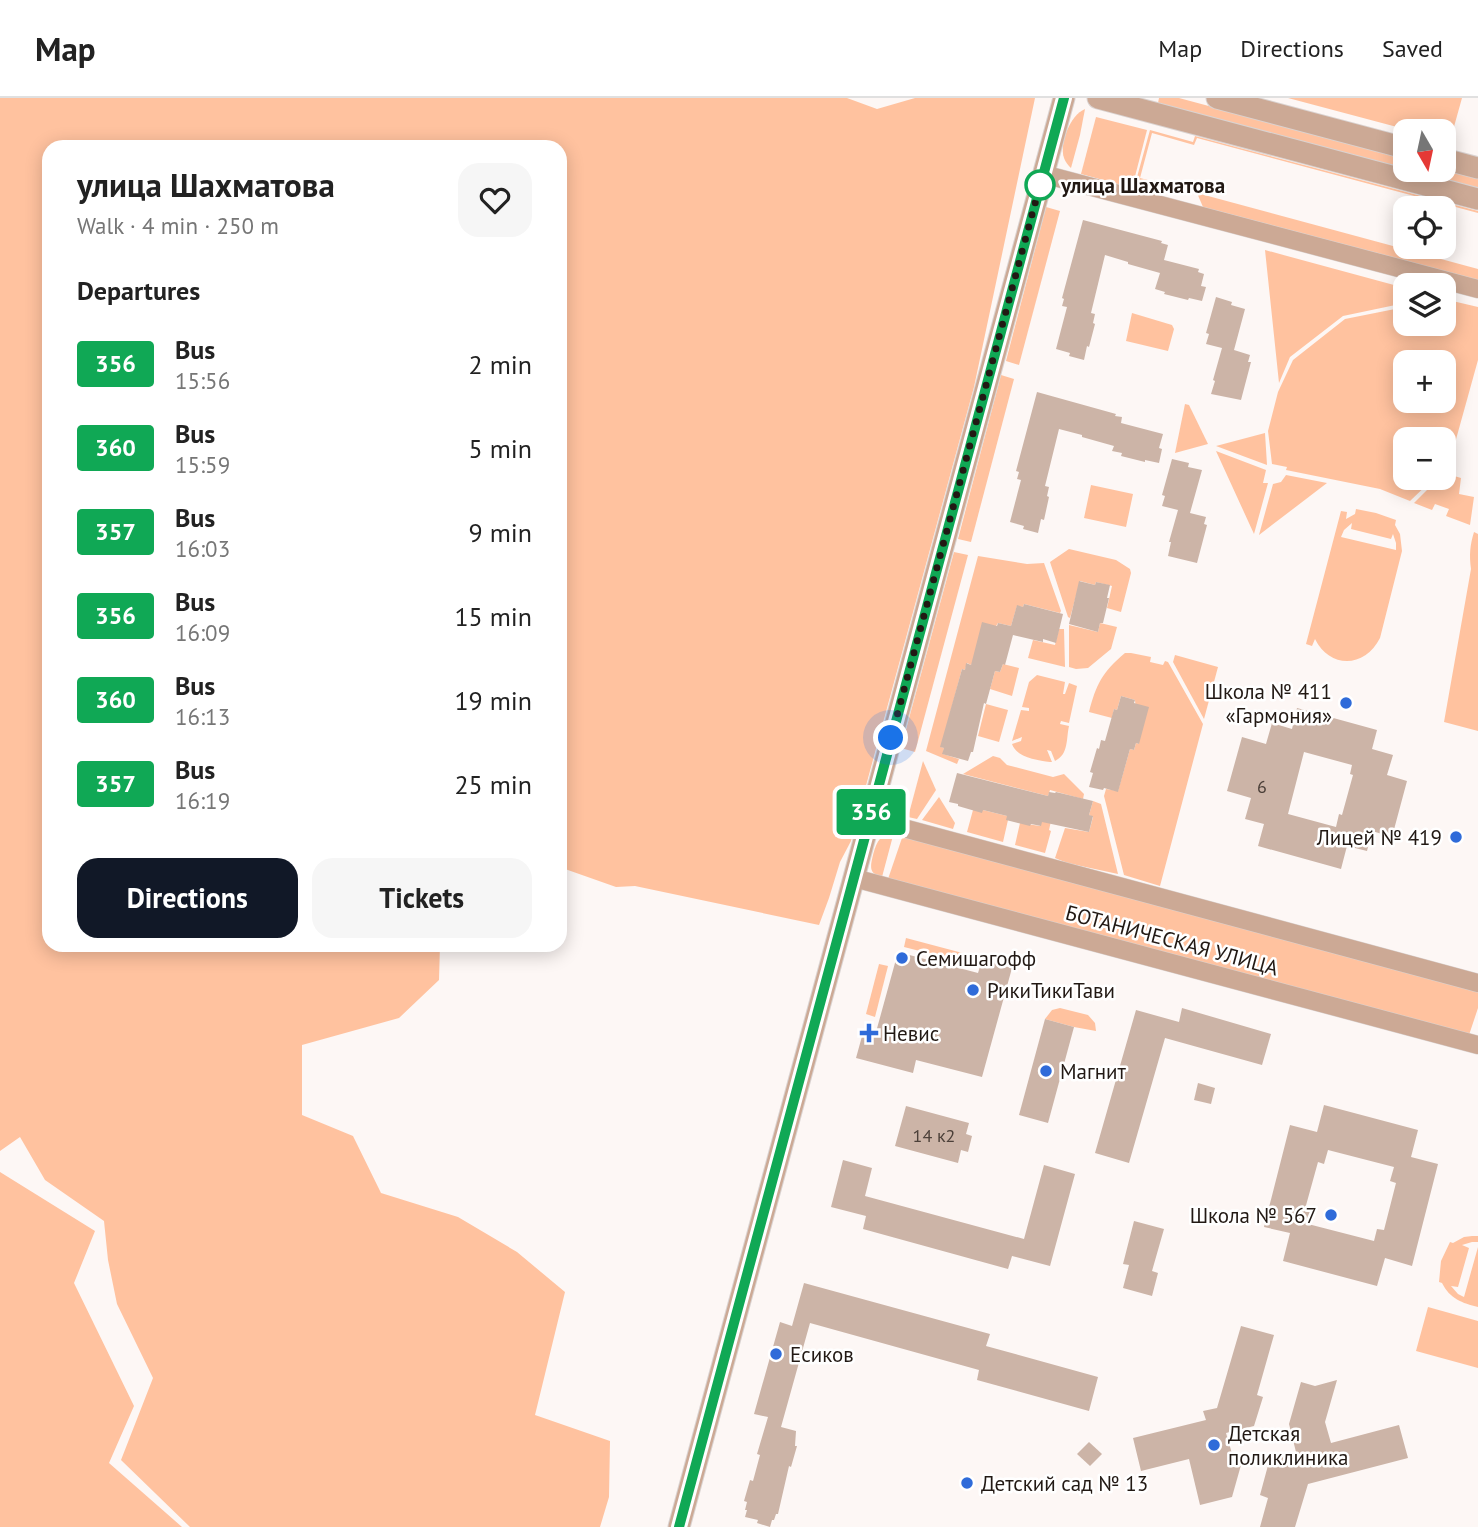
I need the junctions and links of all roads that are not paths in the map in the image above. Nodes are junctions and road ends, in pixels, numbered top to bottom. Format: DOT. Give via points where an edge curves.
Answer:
graph roads {
  1 [pos="1064,98"];
  2 [pos="1098,98"];
  3 [pos="1217,98"];
  4 [pos="1393,145"];
  5 [pos="1456,162"];
  6 [pos="1478,168"];
  7 [pos="1043,174"];
  8 [pos="1478,199"];
  9 [pos="1478,289"];
  10 [pos="870,819"];
  11 [pos="854,878"];
  12 [pos="1478,983"];
  13 [pos="1478,1045"];
  14 [pos="679,1527"];
  1 -- 7 [label="street"];
  2 -- 8 [label="street"];
  3 -- 4 [label="street"];
  5 -- 6 [label="street"];
  7 -- 9 [label="street"];
  7 -- 10 [label="street"];
  10 -- 11 [label="street"];
  10 -- 12 [label="street, БОТАНИЧЕСКАЯ УЛИЦА"];
  11 -- 13 [label="street, БОТАНИЧЕСКАЯ УЛИЦА"];
  11 -- 14 [label="street"];
}
